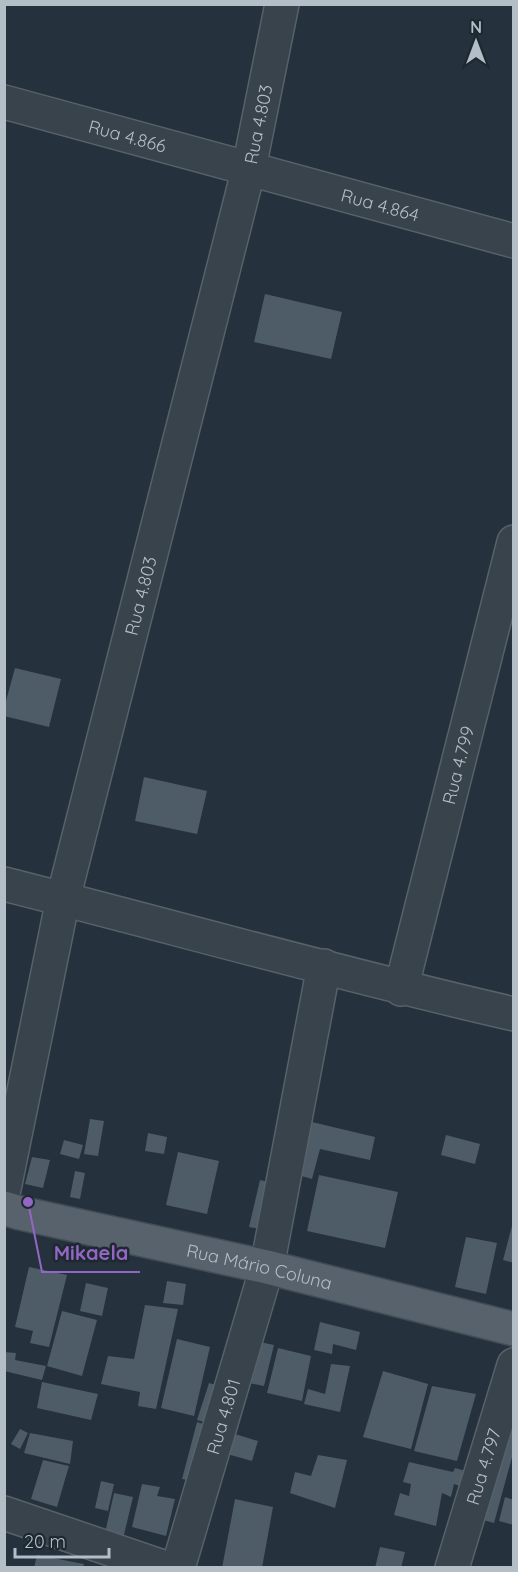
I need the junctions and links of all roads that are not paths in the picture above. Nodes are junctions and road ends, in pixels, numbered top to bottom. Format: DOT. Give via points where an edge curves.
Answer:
graph roads {
  1 [pos="282,4"];
  2 [pos="4,102"];
  3 [pos="249,168"];
  4 [pos="513,241"];
  5 [pos="511,560"];
  6 [pos="4,884"];
  7 [pos="63,899"];
  8 [pos="324,966"];
  9 [pos="401,988"];
  10 [pos="513,1014"];
  11 [pos="4,1189"];
  12 [pos="4,1208"];
  13 [pos="267,1267"];
  14 [pos="513,1329"];
  15 [pos="513,1365"];
  16 [pos="4,1514"];
  17 [pos="166,1568"];
  18 [pos="178,1568"];
  19 [pos="452,1568"];
  1 -- 3 [label="street, Rua 4.803"];
  2 -- 3 [label="street, Rua 4.866"];
  3 -- 4 [label="street, Rua 4.864"];
  3 -- 7 [label="street, Rua 4.803"];
  5 -- 9 [label="street, Rua 4.799"];
  6 -- 7 [label="street"];
  7 -- 8 [label="street"];
  7 -- 11 [label="street, Rua 4.803"];
  8 -- 9 [label="street"];
  8 -- 13 [label="street, Rua 4.801"];
  9 -- 10 [label="street"];
  12 -- 13 [label="main road, Rua Mário Coluna"];
  13 -- 14 [label="main road, Rua Mário Coluna"];
  13 -- 18 [label="street, Rua 4.801"];
  15 -- 19 [label="street, Rua 4.797"];
  16 -- 17 [label="street"];
}
